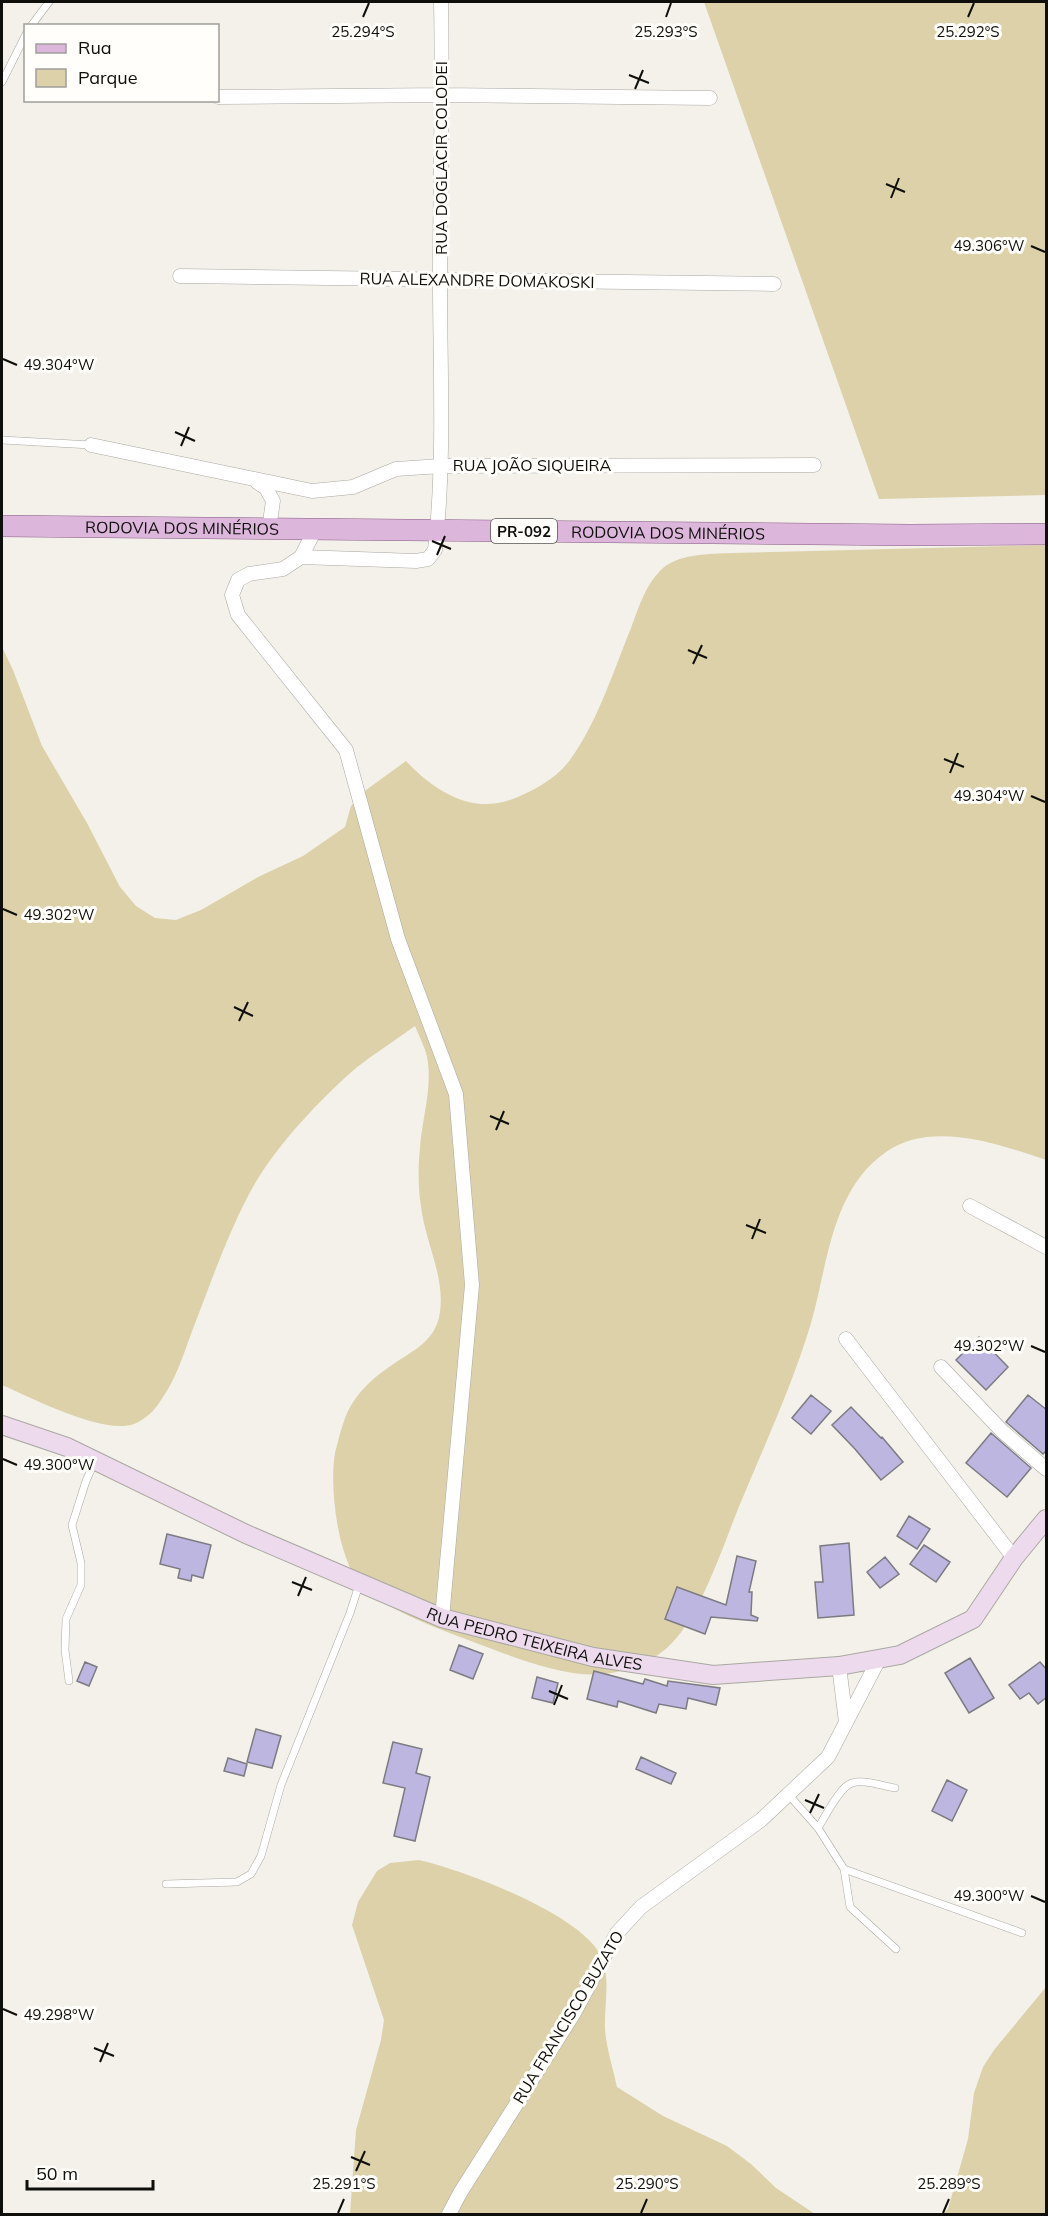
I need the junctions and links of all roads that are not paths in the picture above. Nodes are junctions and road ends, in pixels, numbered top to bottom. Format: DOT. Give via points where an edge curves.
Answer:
graph roads {
  1 [pos="49,2"];
  2 [pos="441,2"];
  3 [pos="32,24"];
  4 [pos="24,38"];
  5 [pos="2,82"];
  6 [pos="443,95"];
  7 [pos="219,98"];
  8 [pos="710,98"];
  9 [pos="180,276"];
  10 [pos="440,279"];
  11 [pos="774,284"];
  12 [pos="2,440"];
  13 [pos="91,445"];
  14 [pos="814,465"];
  15 [pos="441,466"];
  16 [pos="255,481"];
  17 [pos="2,526"];
  18 [pos="316,528"];
  19 [pos="269,530"];
  20 [pos="438,530"];
  21 [pos="1047,534"];
  22 [pos="301,557"];
  23 [pos="970,1206"];
  24 [pos="1047,1247"];
  25 [pos="846,1339"];
  26 [pos="941,1367"];
  27 [pos="2,1425"];
  28 [pos="96,1461"];
  29 [pos="1047,1469"];
  30 [pos="1047,1519"];
  31 [pos="1014,1558"];
  32 [pos="360,1583"];
  33 [pos="442,1618"];
  34 [pos="879,1659"];
  35 [pos="839,1666"];
  36 [pos="69,1681"];
  37 [pos="846,1722"];
  38 [pos="895,1788"];
  39 [pos="788,1794"];
  40 [pos="818,1828"];
  41 [pos="844,1869"];
  42 [pos="166,1884"];
  43 [pos="1022,1934"];
  44 [pos="896,1949"];
  45 [pos="449,2214"];
  1 -- 3 [label="lane"];
  2 -- 6 [label="street, RUA DOGLACIR COLODEI"];
  4 -- 5 [label="lane"];
  6 -- 7 [label="street"];
  6 -- 8 [label="street"];
  6 -- 10 [label="street, RUA DOGLACIR COLODEI"];
  9 -- 10 [label="street, RUA ALEXANDRE DOMAKOSKI"];
  10 -- 11 [label="street, RUA ALEXANDRE DOMAKOSKI"];
  10 -- 15 [label="street, RUA DOGLACIR COLODEI"];
  12 -- 13 [label="lane"];
  13 -- 16 [label="street, RUA JOÃO SIQUEIRA"];
  14 -- 15 [label="street, RUA JOÃO SIQUEIRA"];
  15 -- 16 [label="street, RUA JOÃO SIQUEIRA" via="396,469 353,486 312,491"];
  15 -- 20 [label="street, RUA DOGLACIR COLODEI"];
  16 -- 19 [label="street" via="266,488 273,501"];
  17 -- 19 [label="main road, RODOVIA DOS MINÉRIOS / PR-092"];
  18 -- 19 [label="main road, RODOVIA DOS MINÉRIOS / PR-092"];
  18 -- 20 [label="main road, RODOVIA DOS MINÉRIOS / PR-092"];
  18 -- 22 [label="street"];
  20 -- 21 [label="main road, RODOVIA DOS MINÉRIOS / PR-092"];
  20 -- 22 [label="street, RUA DOGLACIR COLODEI" via="435,550 428,558 416,561"];
  22 -- 33 [label="street" via="283,569 249,574 238,580 232,595 238,615 346,750 398,939 456,1094 472,1285"];
  23 -- 24 [label="street"];
  25 -- 31 [label="street"];
  26 -- 29 [label="street" via="1002,1431"];
  27 -- 28 [label="street, RUA PEDRO TEIXEIRA ALVES"];
  28 -- 32 [label="street, RUA PEDRO TEIXEIRA ALVES" via="246,1534"];
  28 -- 36 [label="lane" via="72,1525 81,1563 81,1585 66,1619 64,1650"];
  30 -- 31 [label="street, RUA PEDRO TEIXEIRA ALVES"];
  31 -- 34 [label="street, RUA PEDRO TEIXEIRA ALVES" via="973,1619 900,1655"];
  32 -- 33 [label="street, RUA PEDRO TEIXEIRA ALVES"];
  32 -- 42 [label="lane" via="281,1785 261,1856 251,1874 237,1882"];
  33 -- 35 [label="street, RUA PEDRO TEIXEIRA ALVES" via="593,1657 713,1675"];
  34 -- 35 [label="street, RUA PEDRO TEIXEIRA ALVES"];
  34 -- 37 [label="street, RUA FRANCISCO BUZATO"];
  35 -- 37 [label="street"];
  37 -- 39 [label="street, RUA FRANCISCO BUZATO" via="828,1757"];
  38 -- 40 [label="lane" via="849,1783"];
  39 -- 40 [label="lane"];
  39 -- 45 [label="street, RUA FRANCISCO BUZATO" via="761,1820 641,1907 616,1933 574,2013"];
  40 -- 41 [label="lane"];
  41 -- 43 [label="lane"];
  41 -- 44 [label="lane" via="850,1907"];
}
